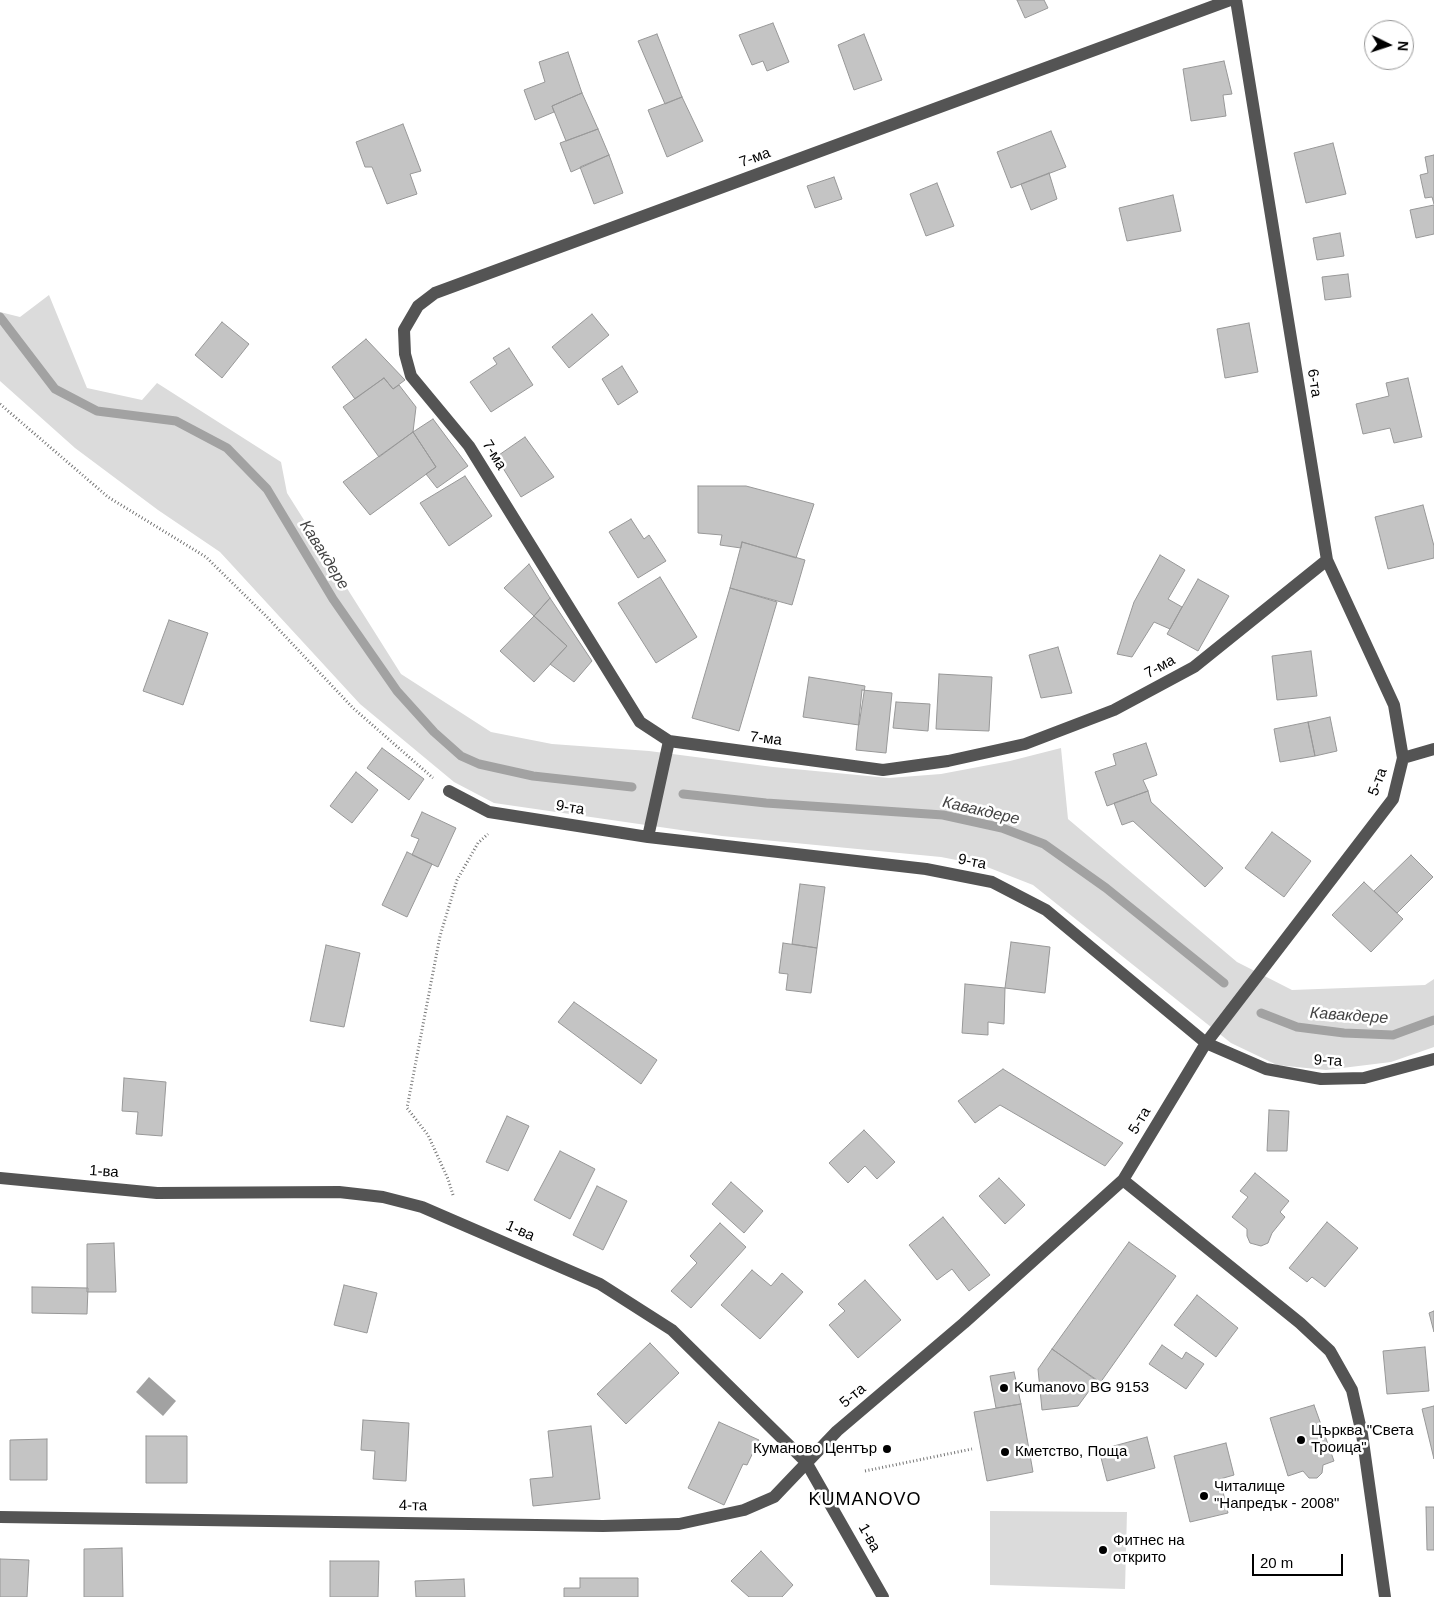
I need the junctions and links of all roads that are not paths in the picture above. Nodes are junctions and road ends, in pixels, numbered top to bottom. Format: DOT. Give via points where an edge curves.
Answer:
graph roads {
  1 [pos="1230,0"];
  2 [pos="1236,0"];
  3 [pos="1327,560"];
  4 [pos="669,742"];
  5 [pos="1434,749"];
  6 [pos="1403,758"];
  7 [pos="449,791"];
  8 [pos="648,837"];
  9 [pos="1206,1043"];
  10 [pos="1434,1059"];
  11 [pos="0,1178"];
  12 [pos="1123,1180"];
  13 [pos="806,1462"];
  14 [pos="0,1517"];
  15 [pos="884,1597"];
  16 [pos="1385,1597"];
  1 -- 4 [label="street, 7-ма" via="435,292 418,306 404,330 405,354 411,376 469,446 640,722"];
  2 -- 3 [label="street, 6-та"];
  3 -- 4 [label="street, 7-ма" via="1194,667 1114,710 1025,744 948,761 883,770"];
  3 -- 6 [label="street, 6-та" via="1394,705"];
  4 -- 8 [label="street"];
  5 -- 6 [label="street, 5-та"];
  6 -- 9 [label="street, 5-та" via="1393,799"];
  7 -- 8 [label="street, 9-та" via="489,812"];
  8 -- 9 [label="street, 9-та" via="926,869 992,882 1046,910"];
  9 -- 10 [label="street, 9-та" via="1266,1069 1322,1079 1364,1078"];
  9 -- 12 [label="street, 5-та"];
  11 -- 13 [label="street, 1-ва" via="157,1193 339,1192 383,1196 422,1207 600,1284 672,1330"];
  12 -- 13 [label="street, 5-та" via="964,1323 837,1431"];
  12 -- 16 [label="street" via="1330,1350 1352,1390 1362,1434"];
  13 -- 14 [label="street, 4-та" via="774,1497 744,1510 679,1524 603,1526"];
  13 -- 15 [label="street, 1-ва"];
}
